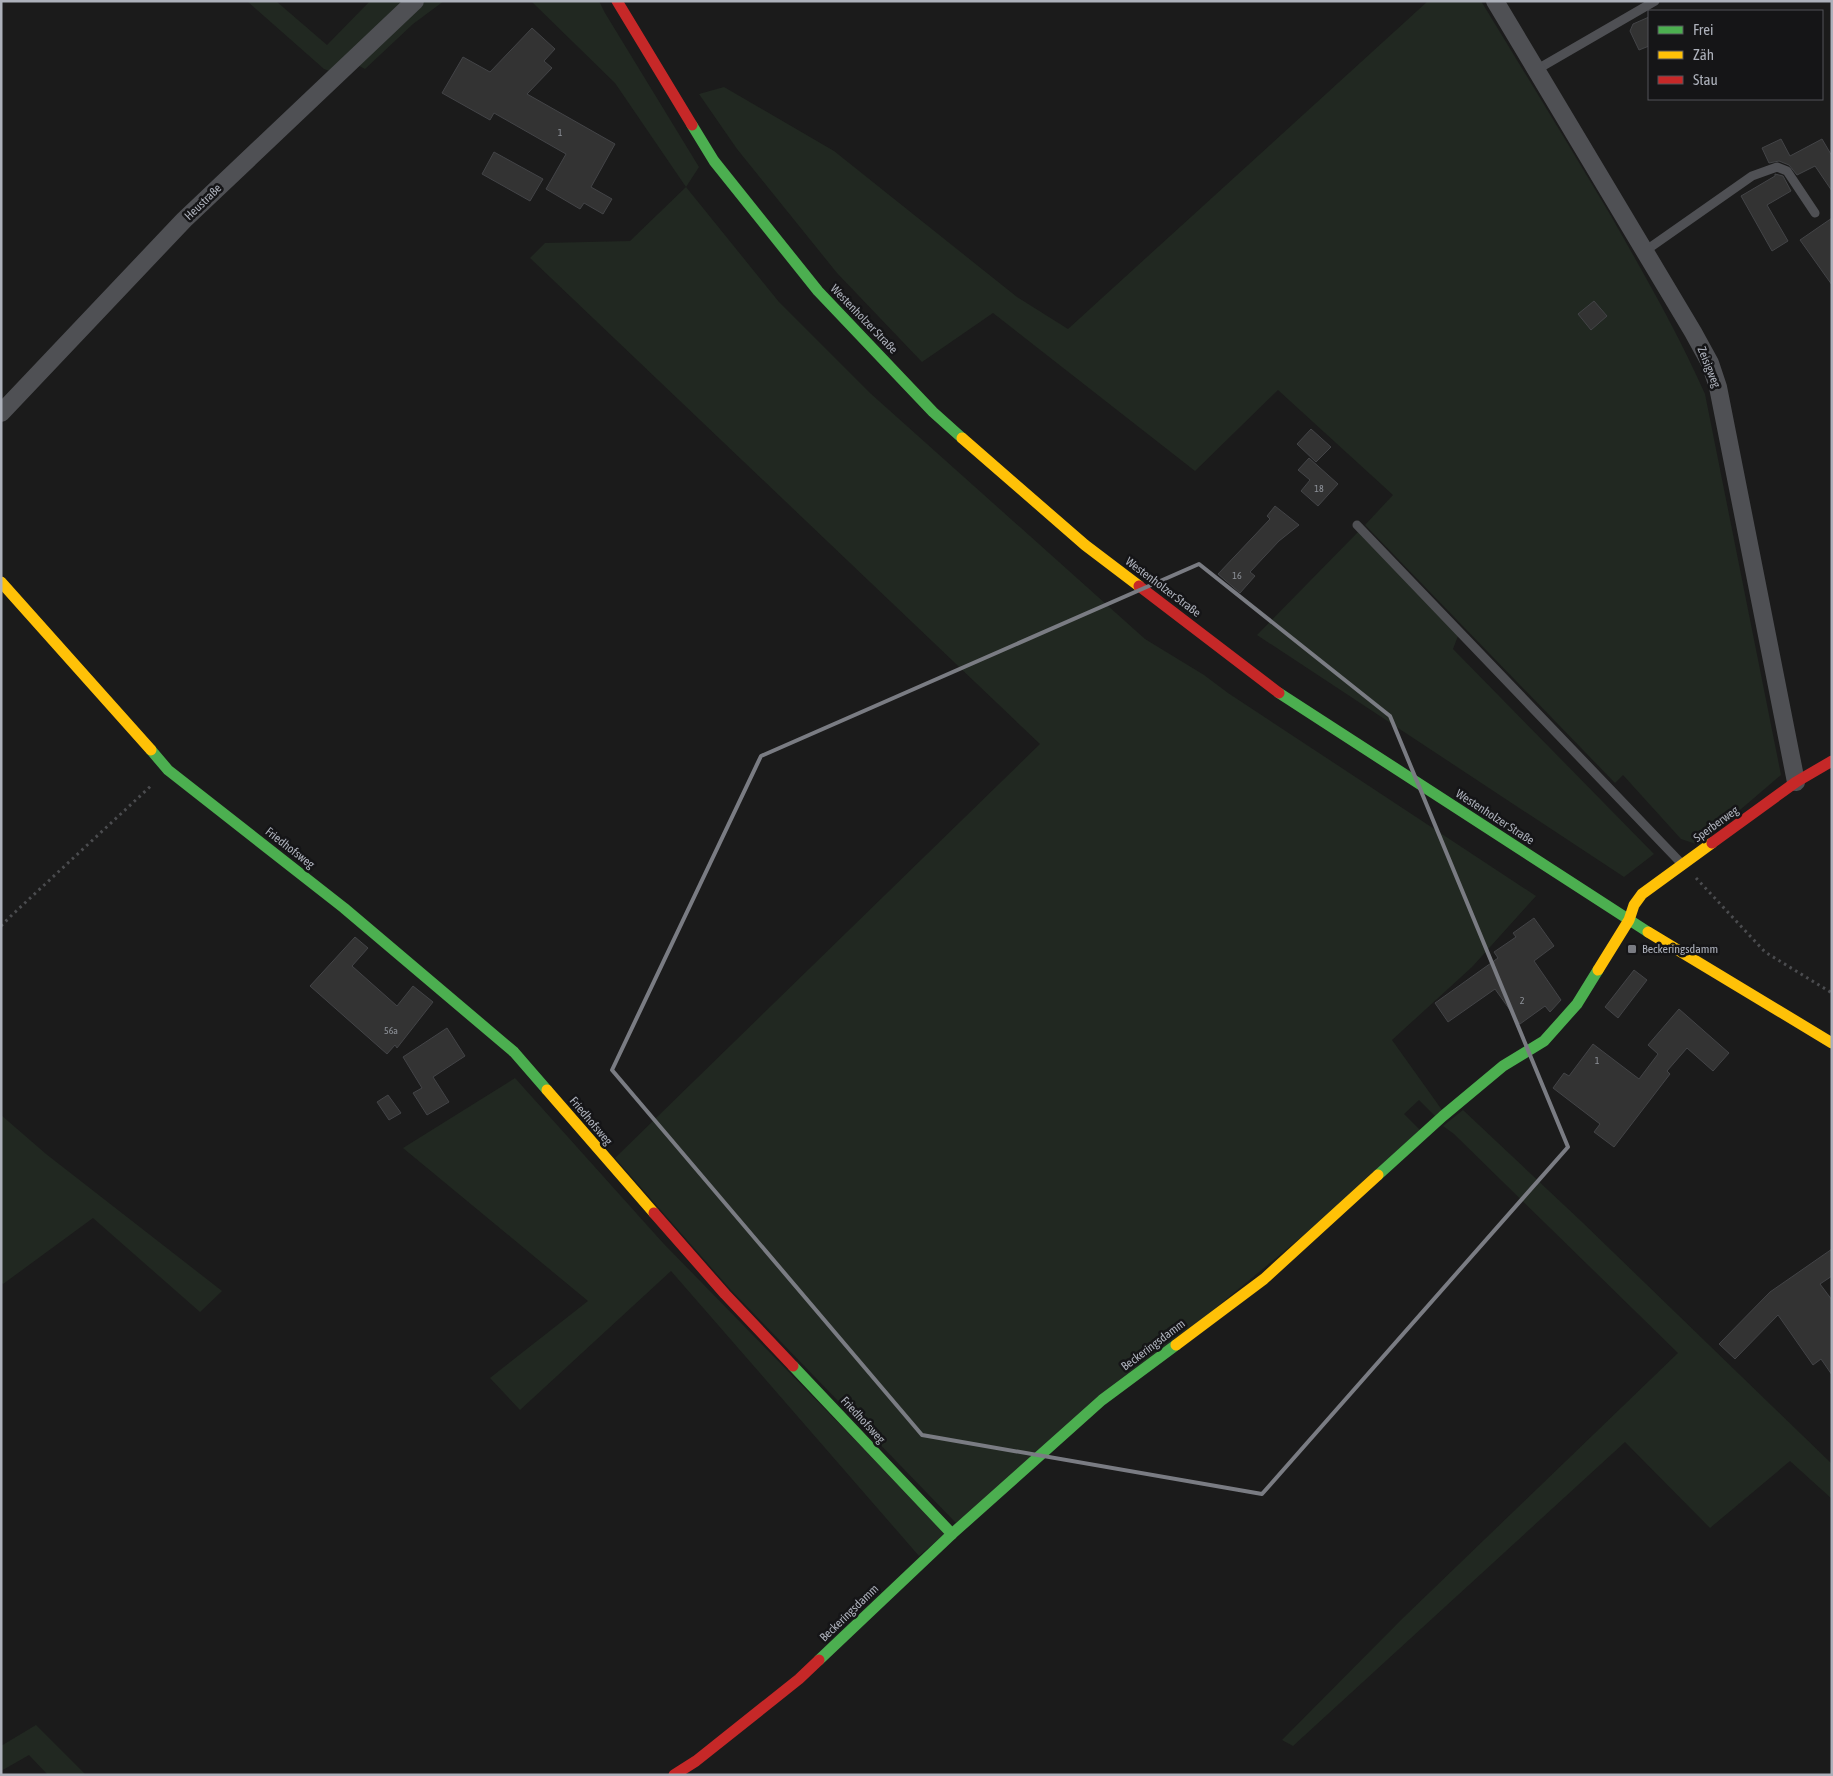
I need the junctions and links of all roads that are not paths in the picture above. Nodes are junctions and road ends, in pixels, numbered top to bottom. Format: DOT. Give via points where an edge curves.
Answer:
graph roads {
  1 [pos="415,1"];
  2 [pos="617,1"];
  3 [pos="1495,1"];
  4 [pos="1654,1"];
  5 [pos="1536,70"];
  6 [pos="1815,213"];
  7 [pos="1645,251"];
  8 [pos="1,414"];
  9 [pos="1357,525"];
  10 [pos="1,582"];
  11 [pos="1832,761"];
  12 [pos="1796,782"];
  13 [pos="1683,865"];
  14 [pos="1629,920"];
  15 [pos="1832,1043"];
  16 [pos="952,1534"];
  17 [pos="674,1775"];
  1 -- 8 [label="street, Heustraße" via="184,220"];
  2 -- 14 [label="street, Westenholzer Straße" via="714,161 818,291 933,412 1085,545 1290,700"];
  3 -- 5 [label="street, Zeisigweg"];
  4 -- 5 [label="lane"];
  5 -- 7 [label="street, Zeisigweg"];
  6 -- 7 [label="lane" via="1787,171 1777,167 1752,176"];
  7 -- 12 [label="street, Zeisigweg" via="1706,355 1718,387"];
  9 -- 13 [label="lane"];
  10 -- 16 [label="street, Friedhofsweg" via="168,770 344,908 514,1052 725,1294"];
  11 -- 12 [label="street, Sperberweg"];
  12 -- 13 [label="street, Sperberweg"];
  13 -- 14 [label="street, Sperberweg" via="1642,894"];
  14 -- 15 [label="street, Westenholzer Straße"];
  14 -- 16 [label="street, Beckeringsdamm" via="1577,1004 1544,1041 1503,1066 1443,1116 1264,1279 1102,1400"];
  16 -- 17 [label="street, Beckeringsdamm" via="799,1679"];
}
